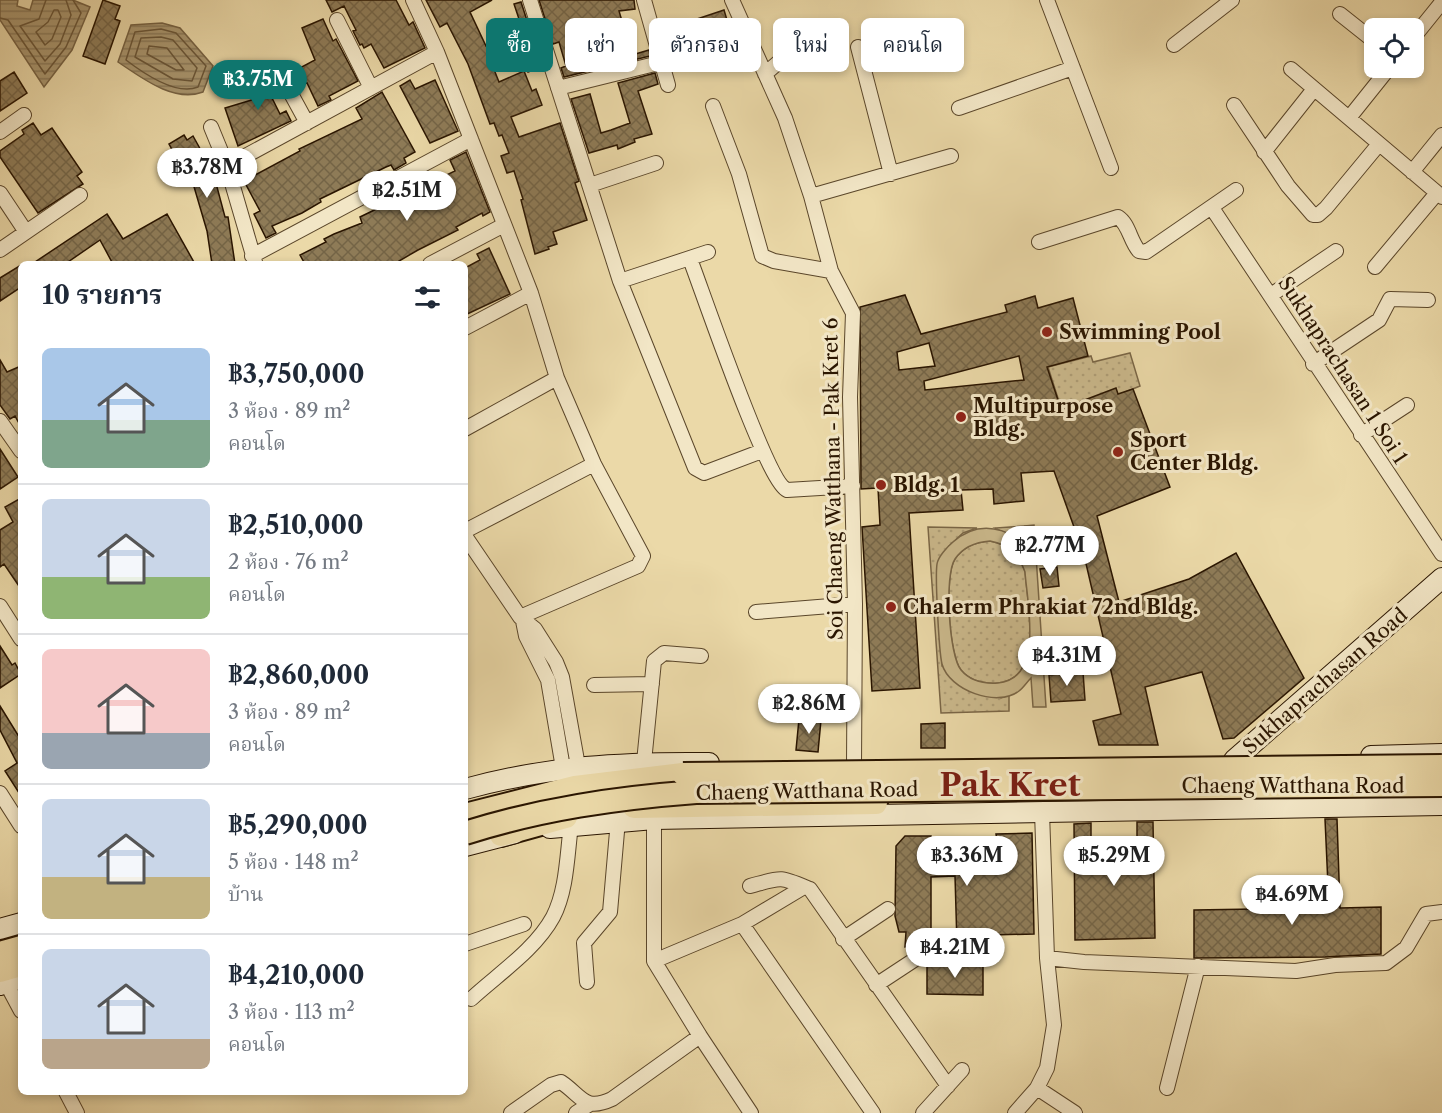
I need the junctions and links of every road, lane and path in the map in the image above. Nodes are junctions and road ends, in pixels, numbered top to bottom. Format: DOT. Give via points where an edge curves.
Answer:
graph roads {
  1 [pos="413,0"];
  2 [pos="530,0"];
  3 [pos="644,0"];
  4 [pos="732,0"];
  5 [pos="1047,0"];
  6 [pos="1232,0"];
  7 [pos="1442,2"];
  8 [pos="1340,14"];
  9 [pos="650,18"];
  10 [pos="337,20"];
  11 [pos="1424,24"];
  12 [pos="1364,33"];
  13 [pos="1174,45"];
  14 [pos="858,47"];
  15 [pos="438,52"];
  16 [pos="649,65"];
  17 [pos="773,67"];
  18 [pos="1073,68"];
  19 [pos="1291,69"];
  20 [pos="665,72"];
  21 [pos="765,74"];
  22 [pos="1381,78"];
  23 [pos="668,85"];
  24 [pos="370,88"];
  25 [pos="558,88"];
  26 [pos="1314,89"];
  27 [pos="289,90"];
  28 [pos="1234,105"];
  29 [pos="713,106"];
  30 [pos="959,108"];
  31 [pos="24,115"];
  32 [pos="1349,118"];
  33 [pos="307,123"];
  34 [pos="211,127"];
  35 [pos="0,132"];
  36 [pos="1442,135"];
  37 [pos="471,139"];
  38 [pos="1379,144"];
  39 [pos="1264,152"];
  40 [pos="951,156"];
  41 [pos="656,163"];
  42 [pos="227,166"];
  43 [pos="1111,168"];
  44 [pos="1412,172"];
  45 [pos="891,174"];
  46 [pos="590,185"];
  47 [pos="1236,190"];
  48 [pos="0,193"];
  49 [pos="80,195"];
  50 [pos="1439,195"];
  51 [pos="812,196"];
  52 [pos="1212,208"];
  53 [pos="504,225"];
  54 [pos="26,231"];
  55 [pos="1039,242"];
  56 [pos="0,250"];
  57 [pos="1336,251"];
  58 [pos="708,252"];
  59 [pos="690,258"];
  60 [pos="254,260"];
  61 [pos="436,261"];
  62 [pos="1375,267"];
  63 [pos="831,271"];
  64 [pos="620,281"];
  65 [pos="531,293"];
  66 [pos="1271,295"];
  67 [pos="1428,300"];
  68 [pos="468,326"];
  69 [pos="1313,364"];
  70 [pos="557,378"];
  71 [pos="1407,405"];
  72 [pos="0,420"];
  73 [pos="468,427"];
  74 [pos="1361,435"];
  75 [pos="18,447"];
  76 [pos="762,451"];
  77 [pos="594,464"];
  78 [pos="853,486"];
  79 [pos="468,529"];
  80 [pos="468,540"];
  81 [pos="1442,554"];
  82 [pos="1442,578"];
  83 [pos="855,604"];
  84 [pos="0,606"];
  85 [pos="756,612"];
  86 [pos="522,619"];
  87 [pos="18,634"];
  88 [pos="701,656"];
  89 [pos="652,684"];
  90 [pos="594,685"];
  91 [pos="1442,754"];
  92 [pos="1234,760"];
  93 [pos="644,762"];
  94 [pos="854,764"];
  95 [pos="1442,766"];
  96 [pos="571,767"];
  97 [pos="683,774"];
  98 [pos="1442,786"];
  99 [pos="468,788"];
  100 [pos="0,793"];
  101 [pos="468,800"];
  102 [pos="1442,805"];
  103 [pos="1230,808"];
  104 [pos="1042,812"];
  105 [pos="468,814"];
  106 [pos="654,819"];
  107 [pos="618,820"];
  108 [pos="18,821"];
  109 [pos="571,825"];
  110 [pos="468,832"];
  111 [pos="501,836"];
  112 [pos="468,845"];
  113 [pos="750,886"];
  114 [pos="804,886"];
  115 [pos="888,909"];
  116 [pos="1442,912"];
  117 [pos="18,923"];
  118 [pos="524,924"];
  119 [pos="742,924"];
  120 [pos="0,929"];
  121 [pos="18,932"];
  122 [pos="0,937"];
  123 [pos="843,939"];
  124 [pos="468,943"];
  125 [pos="18,948"];
  126 [pos="0,953"];
  127 [pos="1047,958"];
  128 [pos="914,960"];
  129 [pos="654,961"];
  130 [pos="1198,966"];
  131 [pos="18,968"];
  132 [pos="7,979"];
  133 [pos="587,982"];
  134 [pos="876,985"];
  135 [pos="471,999"];
  136 [pos="18,1004"];
  137 [pos="700,1036"];
  138 [pos="962,1070"];
  139 [pos="948,1086"];
  140 [pos="1037,1088"];
  141 [pos="1167,1088"];
  142 [pos="68,1095"];
  143 [pos="590,1104"];
  144 [pos="77,1113"];
  145 [pos="511,1113"];
  146 [pos="576,1113"];
  147 [pos="751,1113"];
  148 [pos="873,1113"];
  149 [pos="923,1113"];
  150 [pos="1015,1113"];
  151 [pos="1075,1113"];
  1 -- 15 [label="street"];
  2 -- 25 [label="street"];
  3 -- 9 [label="street"];
  4 -- 21 [label="street, Soi Chaeng Watthana - Pak Kret 6"];
  5 -- 18 [label="street"];
  6 -- 13 [label="street"];
  7 -- 11 [label="street"];
  8 -- 12 [label="street"];
  10 -- 24 [label="street"];
  14 -- 45 [label="street"];
  15 -- 24 [label="street"];
  15 -- 37 [label="street"];
  16 -- 25 [label="street"];
  17 -- 21 [label="street"];
  18 -- 30 [label="street"];
  18 -- 43 [label="street"];
  19 -- 26 [label="street"];
  20 -- 23 [label="street"];
  21 -- 51 [label="street, Soi Chaeng Watthana - Pak Kret 6"];
  22 -- 32 [label="street"];
  24 -- 33 [label="street"];
  25 -- 46 [label="street"];
  26 -- 32 [label="street"];
  26 -- 39 [label="street"];
  27 -- 33 [label="street"];
  28 -- 39 [label="street"];
  29 -- 63 [label="street" via="739,174 762,256"];
  31 -- 35 [label="street"];
  32 -- 38 [label="street"];
  33 -- 42 [label="street"];
  34 -- 42 [label="street"];
  36 -- 44 [label="street"];
  37 -- 53 [label="street"];
  37 -- 60 [label="street"];
  38 -- 39 [label="street" via="1318,215 1310,212 1287,186"];
  38 -- 44 [label="street"];
  40 -- 45 [label="street"];
  41 -- 46 [label="street"];
  42 -- 60 [label="street"];
  44 -- 50 [label="street"];
  45 -- 51 [label="street"];
  46 -- 64 [label="street"];
  47 -- 52 [label="street"];
  48 -- 54 [label="street"];
  49 -- 54 [label="street"];
  50 -- 62 [label="street"];
  51 -- 63 [label="street, Soi Chaeng Watthana - Pak Kret 6"];
  52 -- 55 [label="street" via="1146,252 1134,245 1124,220 1118,217"];
  52 -- 66 [label="street, Sukhaprachasan 1 Soi 1"];
  53 -- 61 [label="street"];
  53 -- 65 [label="street"];
  54 -- 56 [label="street"];
  57 -- 66 [label="street"];
  58 -- 59 [label="street"];
  59 -- 64 [label="street"];
  59 -- 76 [label="street"];
  63 -- 78 [label="street, Soi Chaeng Watthana - Pak Kret 6" via="853,313"];
  64 -- 76 [label="street" via="695,468 704,473"];
  65 -- 68 [label="street"];
  65 -- 70 [label="street"];
  66 -- 69 [label="street, Sukhaprachasan 1 Soi 1"];
  67 -- 69 [label="street" via="1390,299 1379,320"];
  69 -- 74 [label="street, Sukhaprachasan 1 Soi 1"];
  70 -- 73 [label="street"];
  70 -- 77 [label="street"];
  71 -- 74 [label="street"];
  72 -- 75 [label="street"];
  74 -- 81 [label="street, Sukhaprachasan 1 Soi 1"];
  76 -- 78 [label="street" via="777,483 787,490"];
  77 -- 79 [label="street"];
  77 -- 86 [label="street" via="643,556 642,561"];
  78 -- 83 [label="street, Soi Chaeng Watthana - Pak Kret 6"];
  80 -- 86 [label="street"];
  82 -- 92 [label="main road, Sukhaprachasan Road"];
  83 -- 85 [label="street"];
  83 -- 94 [label="street, Soi Chaeng Watthana - Pak Kret 6"];
  84 -- 87 [label="street"];
  86 -- 96 [label="street" via="525,636 548,680"];
  88 -- 89 [label="street" via="660,654 654,661"];
  89 -- 90 [label="street"];
  89 -- 93 [label="street"];
  91 -- 92 [label="main road, Chaeng Watthana Road"];
  92 -- 94 [label="main road, Chaeng Watthana Road"];
  92 -- 103 [label="main road"];
  93 -- 94 [label="main road, Chaeng Watthana Road"];
  93 -- 96 [label="main road, Chaeng Watthana Road"];
  95 -- 97 [label="main road, Chaeng Watthana Road, bridge"];
  96 -- 99 [label="main road, Chaeng Watthana Road"];
  97 -- 101 [label="main road" via="595,772"];
  97 -- 105 [label="main road, Chaeng Watthana Road" via="574,787"];
  98 -- 110 [label="main road, Chaeng Watthana Road, bridge" via="696,792 578,804"];
  98 -- 111 [label="main road, bridge" via="1365,797 618,807"];
  100 -- 108 [label="street"];
  102 -- 103 [label="main road, Chaeng Watthana Road"];
  103 -- 104 [label="main road, Chaeng Watthana Road"];
  104 -- 106 [label="main road, Chaeng Watthana Road"];
  104 -- 127 [label="street"];
  106 -- 107 [label="main road, Chaeng Watthana Road"];
  106 -- 129 [label="street"];
  107 -- 109 [label="main road, Chaeng Watthana Road"];
  107 -- 133 [label="street" via="610,912 584,944"];
  109 -- 111 [label="main road, Chaeng Watthana Road"];
  109 -- 135 [label="street" via="563,886 554,915 540,936"];
  111 -- 112 [label="main road, Chaeng Watthana Road"];
  113 -- 114 [label="street" via="781,878"];
  114 -- 119 [label="street"];
  114 -- 123 [label="street" via="810,889"];
  115 -- 123 [label="street"];
  116 -- 130 [label="street" via="1426,914 1406,948 1386,963 1296,971"];
  117 -- 120 [label="main road"];
  118 -- 124 [label="street"];
  119 -- 129 [label="street"];
  119 -- 148 [label="street"];
  121 -- 122 [label="main road"];
  123 -- 134 [label="street"];
  125 -- 126 [label="main road"];
  127 -- 130 [label="street"];
  127 -- 140 [label="street" via="1054,1025 1047,1068"];
  128 -- 134 [label="street"];
  129 -- 137 [label="street"];
  130 -- 141 [label="street"];
  131 -- 132 [label="main road"];
  132 -- 136 [label="street"];
  134 -- 139 [label="street"];
  137 -- 143 [label="street" via="612,1099 597,1106"];
  137 -- 147 [label="street"];
  138 -- 139 [label="street"];
  139 -- 149 [label="street"];
  140 -- 150 [label="street"];
  140 -- 151 [label="street"];
  142 -- 144 [label="street"];
  143 -- 145 [label="street" via="561,1082"];
  143 -- 146 [label="street"];
}
